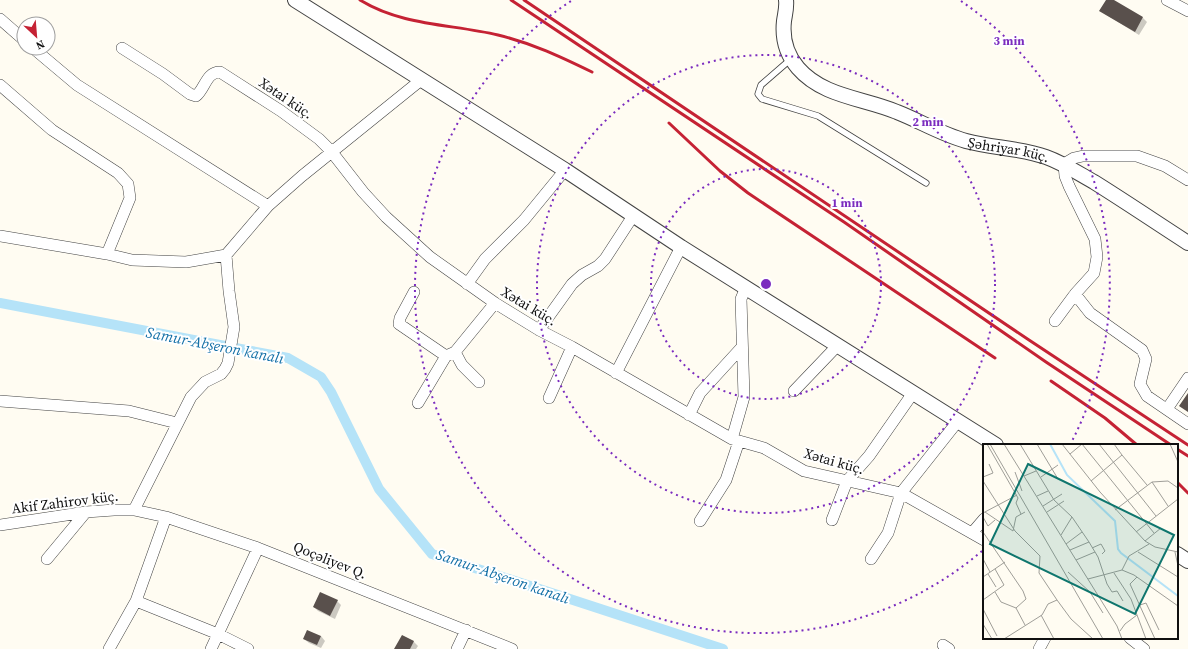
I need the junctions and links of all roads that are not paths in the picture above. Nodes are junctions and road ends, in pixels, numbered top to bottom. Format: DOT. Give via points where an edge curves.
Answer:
graph roads {
  1 [pos="295,0"];
  2 [pos="786,0"];
  3 [pos="1167,0"];
  4 [pos="1188,11"];
  5 [pos="0,19"];
  6 [pos="16,33"];
  7 [pos="122,48"];
  8 [pos="43,56"];
  9 [pos="791,59"];
  10 [pos="421,80"];
  11 [pos="0,85"];
  12 [pos="331,151"];
  13 [pos="1064,164"];
  14 [pos="565,170"];
  15 [pos="1188,180"];
  16 [pos="926,183"];
  17 [pos="268,206"];
  18 [pos="633,216"];
  19 [pos="0,236"];
  20 [pos="1188,243"];
  21 [pos="681,247"];
  22 [pos="107,254"];
  23 [pos="226,255"];
  24 [pos="466,284"];
  25 [pos="746,287"];
  26 [pos="414,292"];
  27 [pos="1075,294"];
  28 [pos="495,303"];
  29 [pos="1055,321"];
  30 [pos="539,330"];
  31 [pos="838,345"];
  32 [pos="572,347"];
  33 [pos="742,347"];
  34 [pos="451,354"];
  35 [pos="616,373"];
  36 [pos="1188,378"];
  37 [pos="479,382"];
  38 [pos="794,391"];
  39 [pos="913,393"];
  40 [pos="549,398"];
  41 [pos="0,401"];
  42 [pos="418,403"];
  43 [pos="1167,409"];
  44 [pos="689,415"];
  45 [pos="958,421"];
  46 [pos="177,423"];
  47 [pos="1188,424"];
  48 [pos="735,440"];
  49 [pos="994,444"];
  50 [pos="847,482"];
  51 [pos="901,493"];
  52 [pos="134,510"];
  53 [pos="86,512"];
  54 [pos="166,517"];
  55 [pos="832,520"];
  56 [pos="983,520"];
  57 [pos="700,521"];
  58 [pos="0,525"];
  59 [pos="972,532"];
  60 [pos="983,539"];
  61 [pos="258,548"];
  62 [pos="1178,555"];
  63 [pos="47,558"];
  64 [pos="871,559"];
  65 [pos="1188,561"];
  66 [pos="136,602"];
  67 [pos="466,630"];
  68 [pos="218,634"];
  69 [pos="1044,639"];
  70 [pos="1131,639"];
  71 [pos="109,649"];
  72 [pos="211,649"];
  73 [pos="248,649"];
  74 [pos="457,649"];
  75 [pos="512,649"];
  76 [pos="1039,649"];
  77 [pos="1144,649"];
  1 -- 10 [label="street"];
  2 -- 9 [label="street, Şəhriyar küç." via="783,38"];
  3 -- 4 [label="street"];
  5 -- 6 [label="street"];
  7 -- 12 [label="street, Xətai küç." via="196,96 210,75 220,72 281,111"];
  8 -- 17 [label="street" via="77,85"];
  9 -- 13 [label="street, Şəhriyar küç." via="814,82 830,91 894,110 952,137 1029,152"];
  9 -- 16 [label="lane" via="761,85 758,94 762,99 818,116"];
  10 -- 12 [label="street"];
  10 -- 14 [label="street"];
  11 -- 22 [label="street" via="52,130 118,173 128,184 130,198"];
  12 -- 17 [label="street"];
  12 -- 24 [label="street, Xətai küç." via="386,217 430,257"];
  13 -- 15 [label="street" via="1083,156 1137,156 1165,166"];
  13 -- 20 [label="street, Şəhriyar küç."];
  13 -- 27 [label="street" via="1069,186 1095,239 1098,257 1094,273"];
  14 -- 18 [label="street"];
  14 -- 24 [label="street" via="524,220 485,259"];
  17 -- 23 [label="street"];
  18 -- 21 [label="street"];
  18 -- 30 [label="street" via="605,259 572,284"];
  19 -- 22 [label="street"];
  21 -- 25 [label="street"];
  21 -- 35 [label="street"];
  22 -- 23 [label="street" via="132,260 186,262"];
  23 -- 46 [label="street" via="234,327 228,363 221,374 205,382 190,397"];
  24 -- 28 [label="street, Xətai küç."];
  25 -- 31 [label="street"];
  25 -- 33 [label="street" via="741,299"];
  26 -- 34 [label="street" via="399,324"];
  27 -- 29 [label="street"];
  27 -- 43 [label="street" via="1090,313 1142,350 1146,359 1140,384 1147,396"];
  28 -- 30 [label="street, Xətai küç."];
  28 -- 34 [label="street"];
  30 -- 32 [label="street, Xətai küç."];
  31 -- 38 [label="street"];
  31 -- 39 [label="street"];
  32 -- 35 [label="street, Xətai küç."];
  32 -- 40 [label="street"];
  33 -- 44 [label="street" via="700,394"];
  33 -- 48 [label="street" via="744,397"];
  34 -- 37 [label="street"];
  34 -- 42 [label="street"];
  35 -- 44 [label="street, Xətai küç."];
  36 -- 43 [label="street"];
  39 -- 45 [label="street"];
  39 -- 50 [label="street" via="869,456"];
  41 -- 46 [label="street" via="129,411"];
  43 -- 47 [label="street"];
  44 -- 48 [label="street, Xətai küç."];
  45 -- 49 [label="street"];
  45 -- 51 [label="street"];
  46 -- 52 [label="street"];
  48 -- 50 [label="street, Xətai küç." via="764,448 804,471"];
  48 -- 57 [label="street" via="726,480"];
  50 -- 51 [label="street, Xətai küç."];
  50 -- 55 [label="street"];
  51 -- 59 [label="street, Xətai küç."];
  51 -- 64 [label="street" via="888,533"];
  52 -- 53 [label="street, Akif Zahirov küç."];
  52 -- 54 [label="street, Qoçəliyev Q."];
  53 -- 58 [label="street, Akif Zahirov küç."];
  53 -- 63 [label="street"];
  54 -- 61 [label="street, Qoçəliyev Q."];
  54 -- 66 [label="street"];
  56 -- 59 [label="street"];
  59 -- 60 [label="street, Xətai küç."];
  61 -- 67 [label="street, Qoçəliyev Q."];
  61 -- 68 [label="street"];
  62 -- 65 [label="street"];
  66 -- 68 [label="street"];
  66 -- 71 [label="street"];
  67 -- 74 [label="street"];
  67 -- 75 [label="street, Qoçəliyev Q."];
  68 -- 72 [label="street"];
  68 -- 73 [label="street"];
  69 -- 76 [label="street"];
  70 -- 77 [label="street"];
}
